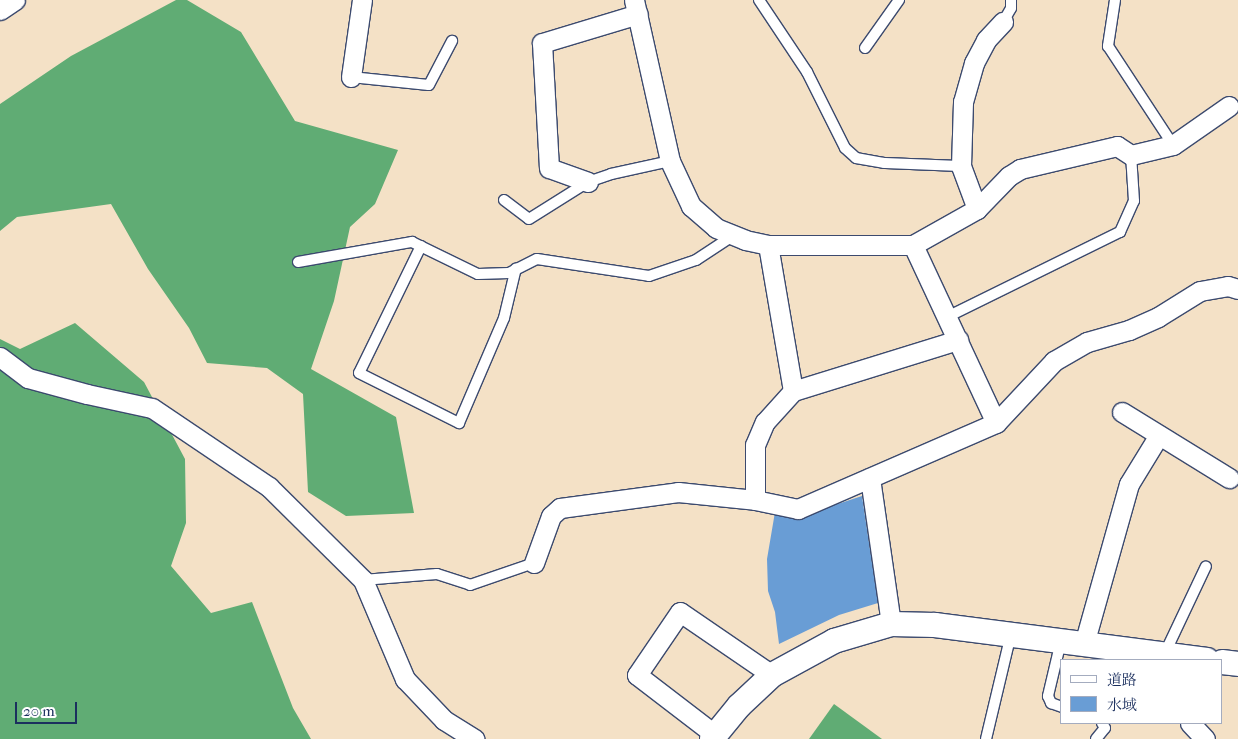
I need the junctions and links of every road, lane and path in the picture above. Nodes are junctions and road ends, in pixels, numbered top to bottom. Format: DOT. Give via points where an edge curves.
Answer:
graph roads {
  1 [pos="15,0"];
  2 [pos="362,0"];
  3 [pos="759,0"];
  4 [pos="898,0"];
  5 [pos="1011,0"];
  6 [pos="1115,0"];
  7 [pos="636,7"];
  8 [pos="0,10"];
  9 [pos="1003,22"];
  10 [pos="452,41"];
  11 [pos="865,48"];
  12 [pos="351,77"];
  13 [pos="1235,104"];
  14 [pos="1173,145"];
  15 [pos="1130,155"];
  16 [pos="670,161"];
  17 [pos="961,166"];
  18 [pos="588,182"];
  19 [pos="504,200"];
  20 [pos="977,208"];
  21 [pos="734,235"];
  22 [pos="768,245"];
  23 [pos="913,245"];
  24 [pos="421,246"];
  25 [pos="298,262"];
  26 [pos="516,268"];
  27 [pos="1238,289"];
  28 [pos="947,317"];
  29 [pos="958,340"];
  30 [pos="0,357"];
  31 [pos="793,391"];
  32 [pos="1122,412"];
  33 [pos="996,423"];
  34 [pos="1159,435"];
  35 [pos="870,478"];
  36 [pos="1229,478"];
  37 [pos="755,500"];
  38 [pos="534,563"];
  39 [pos="1206,566"];
  40 [pos="363,580"];
  41 [pos="891,624"];
  42 [pos="1011,634"];
  43 [pos="1061,641"];
  44 [pos="1084,644"];
  45 [pos="1164,655"];
  46 [pos="1140,656"];
  47 [pos="1198,659"];
  48 [pos="1223,662"];
  49 [pos="1238,664"];
  50 [pos="772,675"];
  51 [pos="1060,706"];
  52 [pos="1103,724"];
  53 [pos="1191,724"];
  54 [pos="713,736"];
  55 [pos="474,739"];
  56 [pos="986,739"];
  57 [pos="1096,739"];
  58 [pos="1205,739"];
  1 -- 8 [label="street"];
  2 -- 12 [label="street"];
  3 -- 17 [label="lane" via="807,72 845,148 856,158 884,163"];
  4 -- 11 [label="lane"];
  5 -- 9 [label="lane" via="1011,8"];
  6 -- 14 [label="lane" via="1108,46"];
  7 -- 16 [label="street"];
  7 -- 18 [label="street" via="542,43 549,168"];
  9 -- 17 [label="street" via="986,40 974,63 963,102"];
  10 -- 12 [label="lane" via="429,85"];
  13 -- 14 [label="street"];
  14 -- 15 [label="street"];
  15 -- 20 [label="street" via="1117,146 1020,169"];
  15 -- 28 [label="lane" via="1134,201 1120,232"];
  16 -- 18 [label="lane"];
  16 -- 21 [label="street" via="691,206 716,228"];
  17 -- 20 [label="street"];
  18 -- 19 [label="lane" via="529,219"];
  20 -- 23 [label="street"];
  21 -- 22 [label="street"];
  21 -- 26 [label="lane" via="696,260 649,276 537,259"];
  22 -- 23 [label="street"];
  22 -- 31 [label="street"];
  23 -- 28 [label="street"];
  24 -- 25 [label="lane" via="412,242"];
  24 -- 26 [label="lane" via="478,274 509,273"];
  24 -- 26 [label="lane" via="359,373 459,422 504,318"];
  27 -- 33 [label="street" via="1228,286 1200,291 1158,317 1129,330 1087,342 1054,361"];
  28 -- 29 [label="street"];
  29 -- 31 [label="street"];
  29 -- 33 [label="street"];
  30 -- 40 [label="street" via="28,378 152,408 269,487"];
  31 -- 37 [label="street" via="764,422 755,445"];
  32 -- 34 [label="street"];
  33 -- 35 [label="street"];
  34 -- 36 [label="street"];
  34 -- 44 [label="street" via="1129,484"];
  35 -- 37 [label="street" via="798,509"];
  35 -- 41 [label="street"];
  37 -- 38 [label="street" via="678,492 560,508 551,516"];
  38 -- 40 [label="lane" via="470,585 436,574"];
  39 -- 45 [label="lane"];
  40 -- 55 [label="street" via="405,679 444,720"];
  41 -- 42 [label="street" via="935,624"];
  41 -- 50 [label="street" via="834,641"];
  42 -- 43 [label="street"];
  42 -- 56 [label="lane"];
  43 -- 44 [label="street"];
  43 -- 51 [label="lane" via="1048,696 1052,703"];
  44 -- 46 [label="street"];
  45 -- 46 [label="street"];
  45 -- 47 [label="street"];
  48 -- 49 [label="street"];
  50 -- 54 [label="street"];
  50 -- 54 [label="street" via="680,612 638,675"];
  52 -- 57 [label="lane" via="1105,728"];
  53 -- 58 [label="street"];
}
